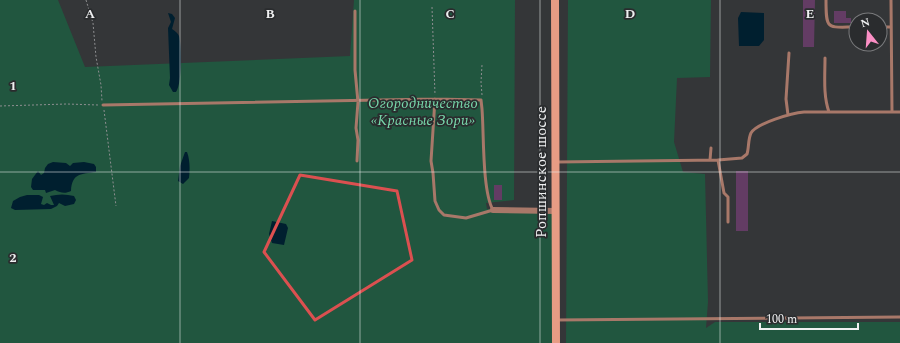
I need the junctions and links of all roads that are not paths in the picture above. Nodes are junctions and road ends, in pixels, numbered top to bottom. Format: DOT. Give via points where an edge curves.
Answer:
graph roads {
  1 [pos="555,0"];
  2 [pos="826,0"];
  3 [pos="891,0"];
  4 [pos="355,11"];
  5 [pos="848,27"];
  6 [pos="891,27"];
  7 [pos="789,53"];
  8 [pos="825,58"];
  9 [pos="435,100"];
  10 [pos="358,102"];
  11 [pos="103,105"];
  12 [pos="829,112"];
  13 [pos="892,112"];
  14 [pos="900,112"];
  15 [pos="788,115"];
  16 [pos="711,148"];
  17 [pos="710,160"];
  18 [pos="718,160"];
  19 [pos="356,161"];
  20 [pos="555,162"];
  21 [pos="493,210"];
  22 [pos="555,211"];
  23 [pos="728,222"];
  24 [pos="900,317"];
  25 [pos="556,320"];
  26 [pos="556,343"];
  1 -- 20 [label="main road, Ропшинское шоссе"];
  2 -- 5 [label="lane" via="826,19 829,24 833,27"];
  3 -- 6 [label="lane"];
  4 -- 10 [label="lane"];
  6 -- 13 [label="lane"];
  7 -- 15 [label="lane" via="786,99"];
  8 -- 12 [label="lane" via="825,92"];
  9 -- 10 [label="lane"];
  9 -- 21 [label="lane" via="481,100 486,181 489,203"];
  9 -- 21 [label="lane" via="431,161 435,200 439,210 444,215 466,218"];
  10 -- 11 [label="lane"];
  10 -- 19 [label="lane"];
  12 -- 13 [label="lane"];
  12 -- 15 [label="lane"];
  13 -- 14 [label="lane"];
  15 -- 18 [label="lane" via="755,128 750,134 745,157"];
  16 -- 17 [label="lane"];
  17 -- 18 [label="lane"];
  17 -- 20 [label="lane"];
  18 -- 23 [label="lane" via="724,193 728,197"];
  20 -- 22 [label="main road, Ропшинское шоссе"];
  21 -- 22 [label="street"];
  22 -- 25 [label="main road, Ропшинское шоссе"];
  24 -- 25 [label="lane"];
  25 -- 26 [label="main road, Ропшинское шоссе"];
}
